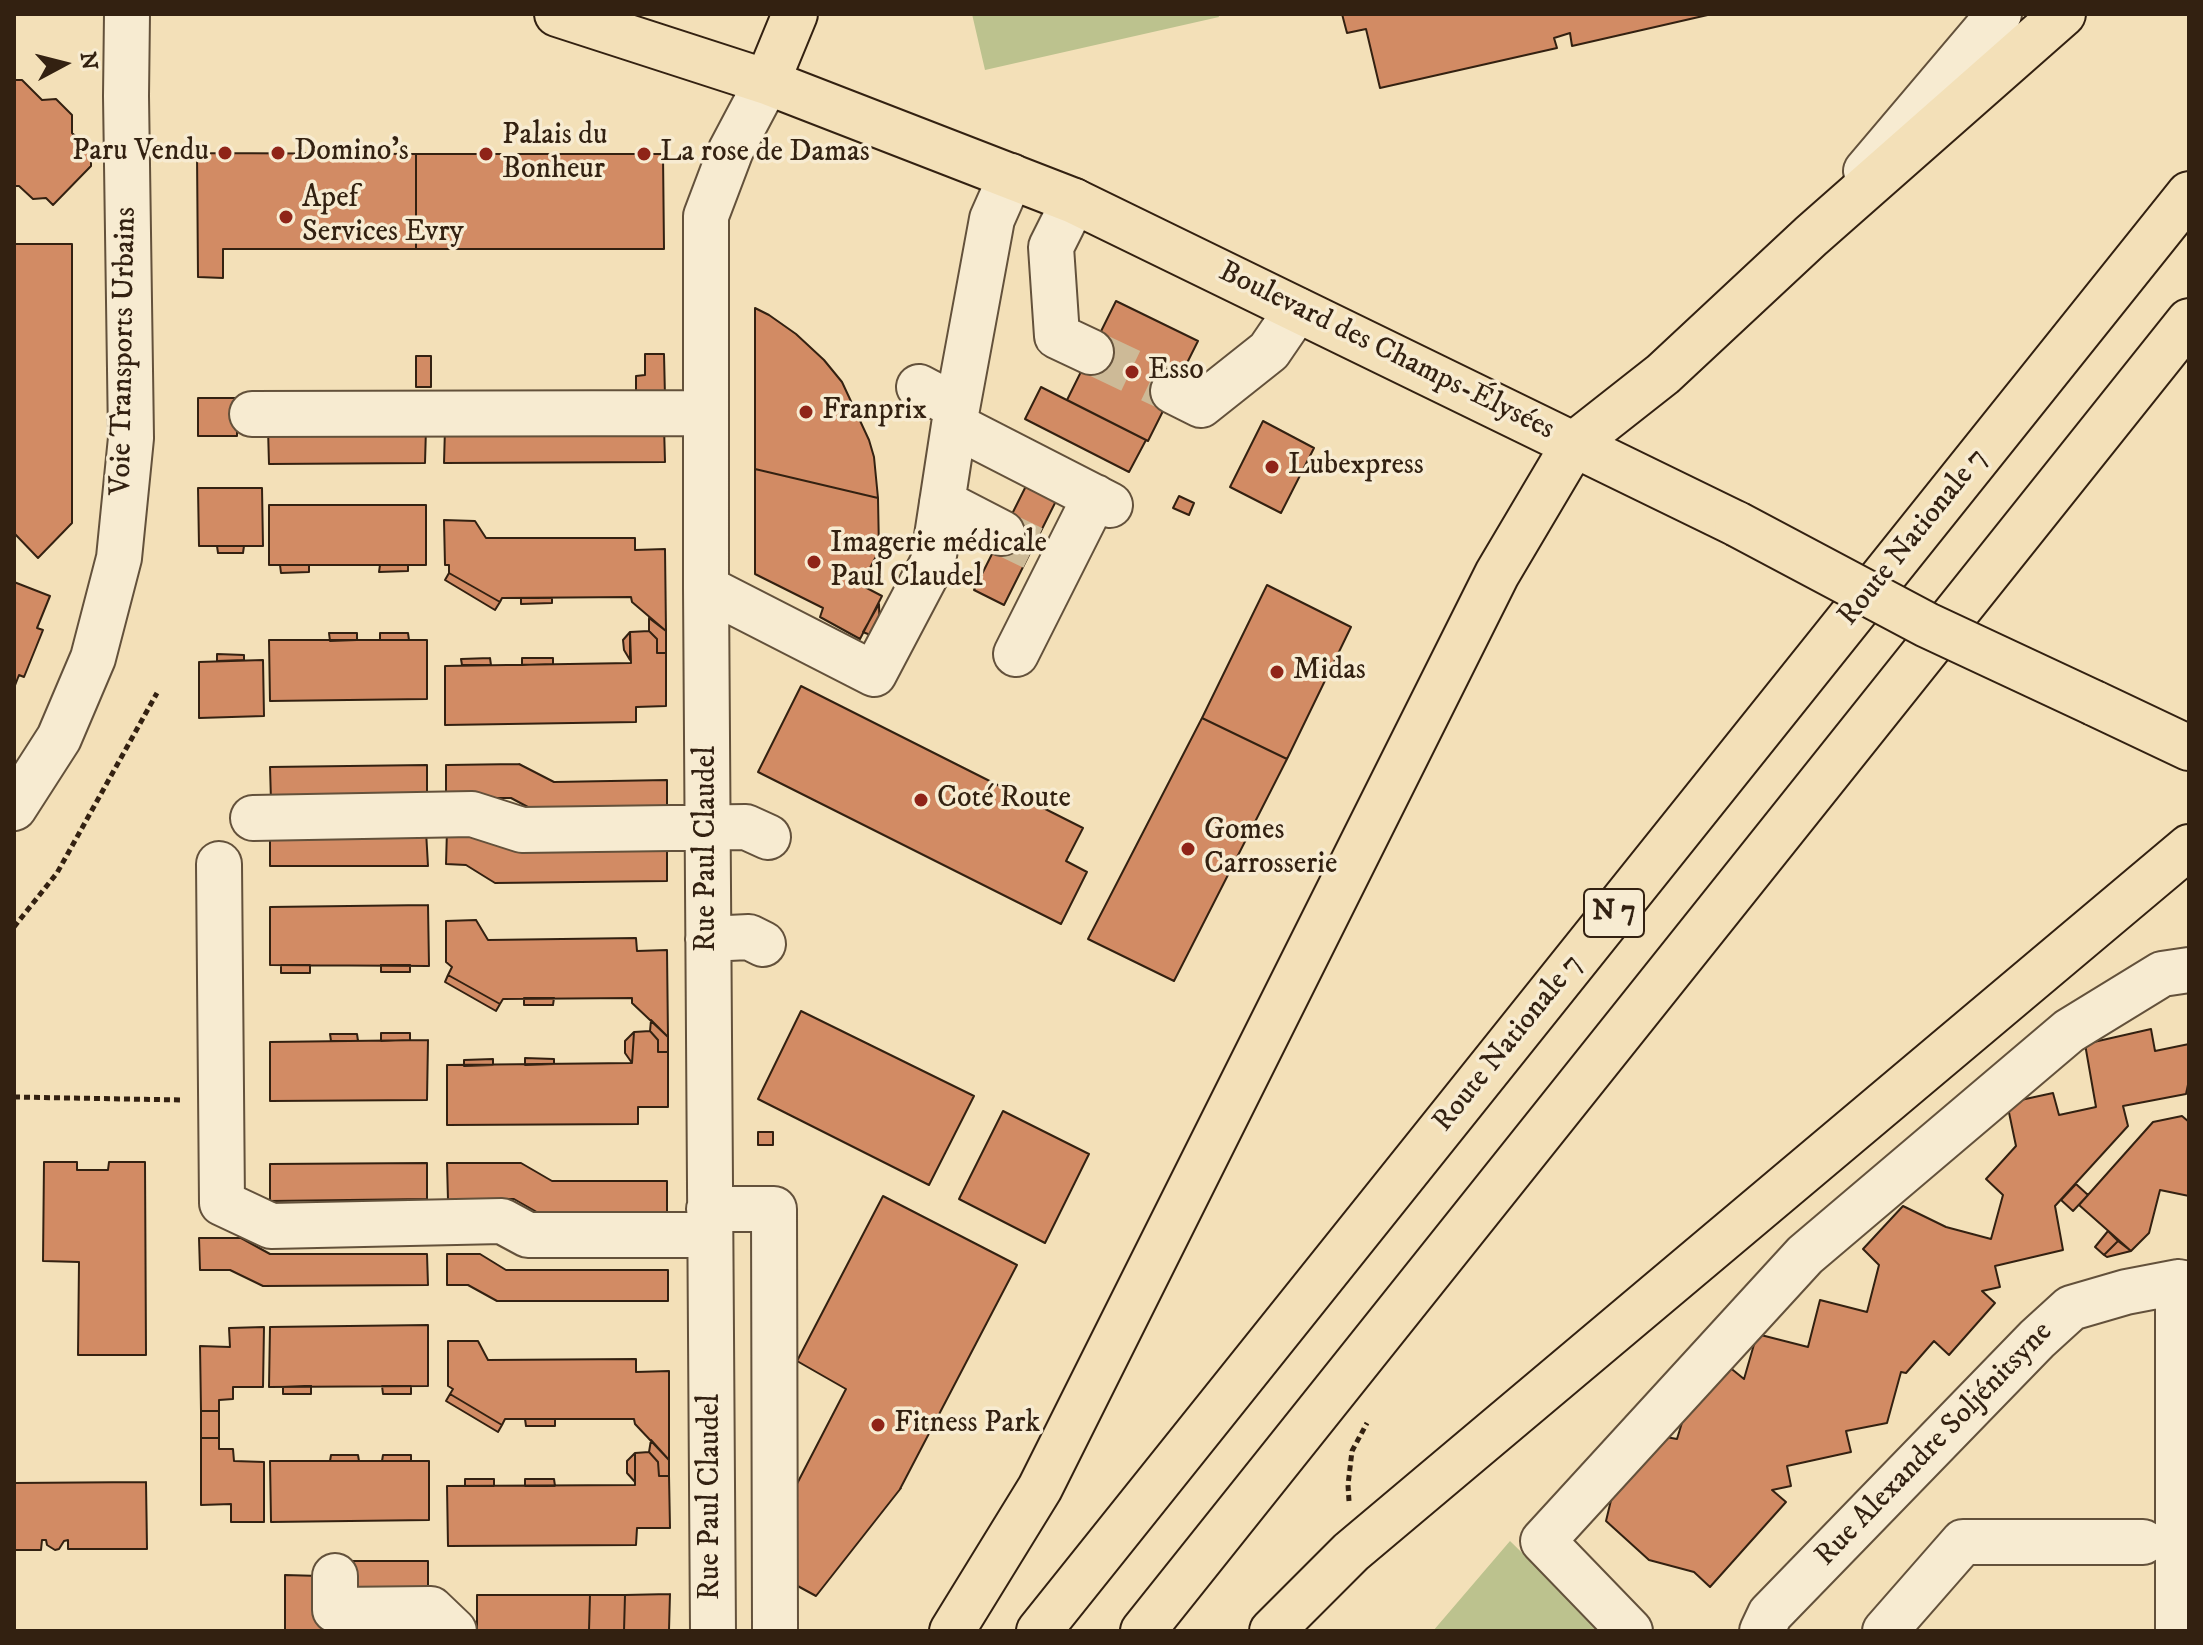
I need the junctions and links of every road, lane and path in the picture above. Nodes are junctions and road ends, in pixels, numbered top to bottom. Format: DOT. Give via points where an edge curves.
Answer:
graph roads {
  1 [pos="127,14"];
  2 [pos="557,14"];
  3 [pos="795,14"];
  4 [pos="1999,14"];
  5 [pos="2063,14"];
  6 [pos="767,82"];
  7 [pos="1011,176"];
  8 [pos="2189,194"];
  9 [pos="1074,201"];
  10 [pos="1811,236"];
  11 [pos="1297,310"];
  12 [pos="2189,321"];
  13 [pos="1091,352"];
  14 [pos="919,387"];
  15 [pos="1173,391"];
  16 [pos="706,413"];
  17 [pos="252,414"];
  18 [pos="956,416"];
  19 [pos="1574,444"];
  20 [pos="942,502"];
  21 [pos="1032,548"];
  22 [pos="706,588"];
  23 [pos="1016,654"];
  24 [pos="157,693"];
  25 [pos="2189,748"];
  26 [pos="14,808"];
  27 [pos="253,818"];
  28 [pos="708,829"];
  29 [pos="768,837"];
  30 [pos="2189,847"];
  31 [pos="219,864"];
  32 [pos="14,927"];
  33 [pos="708,939"];
  34 [pos="763,944"];
  35 [pos="2189,970"];
  36 [pos="14,1097"];
  37 [pos="222,1100"];
  38 [pos="710,1222"];
  39 [pos="2184,1283"];
  40 [pos="2143,1542"];
  41 [pos="335,1576"];
  42 [pos="454,1631"];
  43 [pos="713,1631"];
  44 [pos="775,1631"];
  45 [pos="952,1631"];
  46 [pos="1039,1631"];
  47 [pos="1143,1631"];
  48 [pos="1272,1631"];
  49 [pos="1630,1631"];
  50 [pos="1762,1631"];
  51 [pos="1885,1631"];
  52 [pos="2178,1631"];
  1 -- 26 [label="street, Voie Transports Urbains" via="131,438 119,558 93,658 59,738"];
  2 -- 6 [label="main road, Boulevard des Champs-Élysées"];
  3 -- 6 [label="main road"];
  4 -- 10 [label="street"];
  5 -- 10 [label="main road"];
  6 -- 7 [label="main road, Boulevard des Champs-Élysées"];
  6 -- 16 [label="street, Rue Paul Claudel" via="731,150 706,216"];
  7 -- 9 [label="main road, Boulevard des Champs-Élysées"];
  7 -- 18 [label="street" via="992,219 968,309"];
  8 -- 46 [label="main road, Route Nationale 7 / N 7"];
  9 -- 11 [label="main road, Boulevard des Champs-Élysées"];
  9 -- 13 [label="street" via="1051,247 1057,336"];
  10 -- 19 [label="main road" via="1663,374"];
  11 -- 15 [label="street" via="1269,351 1201,405"];
  11 -- 19 [label="main road, Boulevard des Champs-Élysées"];
  12 -- 47 [label="main road, N 7"];
  14 -- 18 [label="street"];
  16 -- 17 [label="street"];
  16 -- 22 [label="street, Rue Paul Claudel"];
  18 -- 20 [label="street"];
  18 -- 21 [label="street" via="1102,501"];
  19 -- 25 [label="main road, Boulevard des Champs-Élysées, bridge" via="1927,625"];
  19 -- 45 [label="main road" via="1497,574 1040,1488"];
  20 -- 21 [label="street"];
  20 -- 22 [label="street" via="933,562 874,674"];
  21 -- 23 [label="street"];
  22 -- 28 [label="street, Rue Paul Claudel"];
  24 -- 32 [label="path" via="57,873"];
  27 -- 28 [label="street" via="472,814 522,830"];
  28 -- 29 [label="street" via="746,827"];
  28 -- 33 [label="street, Rue Paul Claudel"];
  30 -- 48 [label="main road" via="1351,1552"];
  31 -- 37 [label="street"];
  33 -- 34 [label="street" via="749,937"];
  33 -- 38 [label="street, Rue Paul Claudel"];
  35 -- 49 [label="street" via="2162,974 2069,1031 1805,1255 1543,1541"];
  36 -- 37 [label="path"];
  37 -- 38 [label="street" via="222,1203 271,1226 502,1221 528,1235"];
  38 -- 43 [label="street, Rue Paul Claudel"];
  38 -- 44 [label="street" via="774,1209"];
  39 -- 50 [label="street, Rue Alexandre Soljénitsyne" via="2071,1308 1770,1614"];
  39 -- 52 [label="street, Rue Alexandre Soljénitsyne"];
  40 -- 51 [label="street" via="1963,1542"];
  41 -- 42 [label="street" via="335,1610 431,1609"];
}
